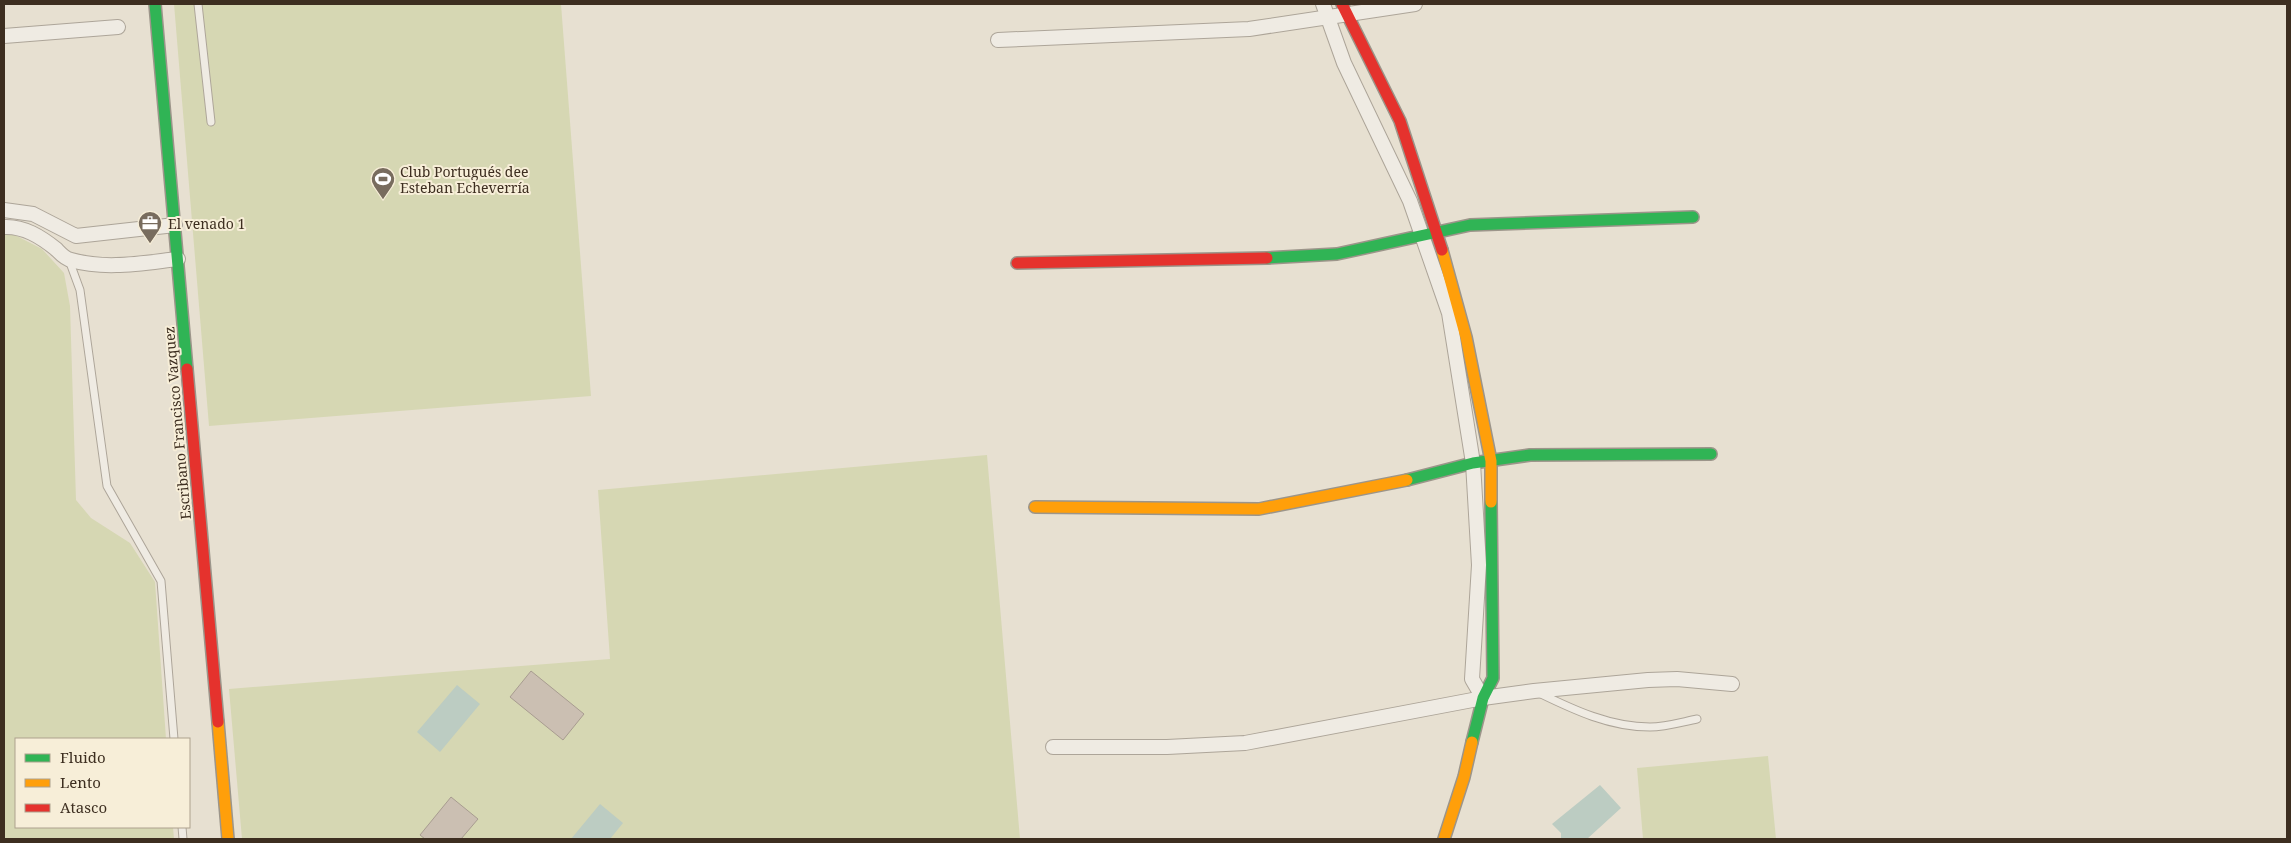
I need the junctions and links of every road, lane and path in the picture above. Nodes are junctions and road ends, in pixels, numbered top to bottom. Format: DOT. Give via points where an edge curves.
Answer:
graph roads {
  1 [pos="155,4"];
  2 [pos="198,4"];
  3 [pos="1415,4"];
  4 [pos="1344,8"];
  5 [pos="1326,10"];
  6 [pos="118,27"];
  7 [pos="4,36"];
  8 [pos="998,40"];
  9 [pos="211,122"];
  10 [pos="4,210"];
  11 [pos="1693,217"];
  12 [pos="175,225"];
  13 [pos="4,228"];
  14 [pos="1437,232"];
  15 [pos="1422,236"];
  16 [pos="178,259"];
  17 [pos="68,260"];
  18 [pos="1017,263"];
  19 [pos="1710,454"];
  20 [pos="1492,461"];
  21 [pos="1473,463"];
  22 [pos="1035,508"];
  23 [pos="1732,684"];
  24 [pos="1534,691"];
  25 [pos="1483,698"];
  26 [pos="1697,720"];
  27 [pos="174,738"];
  28 [pos="1053,747"];
  29 [pos="228,839"];
  30 [pos="1444,839"];
  1 -- 12 [label="street, Escribano Francisco Vazquez"];
  2 -- 9 [label="lane"];
  3 -- 4 [label="street"];
  4 -- 5 [label="street"];
  4 -- 14 [label="street" via="1400,121"];
  5 -- 8 [label="street" via="1249,29"];
  5 -- 15 [label="street" via="1344,63 1410,201"];
  6 -- 7 [label="street"];
  10 -- 12 [label="street" via="33,214 76,236"];
  11 -- 14 [label="street" via="1470,225"];
  12 -- 16 [label="street, Escribano Francisco Vazquez"];
  13 -- 17 [label="street" via="30,232"];
  14 -- 15 [label="street"];
  14 -- 20 [label="street" via="1466,337"];
  15 -- 18 [label="street" via="1337,254 1294,258"];
  15 -- 21 [label="street" via="1449,312"];
  16 -- 17 [label="street" via="115,266"];
  16 -- 29 [label="street, Escribano Francisco Vazquez"];
  17 -- 27 [label="lane" via="80,290 107,486 161,581"];
  19 -- 20 [label="street" via="1530,455"];
  20 -- 21 [label="street"];
  20 -- 25 [label="street" via="1493,678"];
  21 -- 22 [label="street" via="1399,482 1259,509"];
  21 -- 25 [label="street" via="1479,565 1472,679"];
  23 -- 24 [label="street" via="1648,680"];
  24 -- 25 [label="street"];
  24 -- 26 [label="lane" via="1586,715 1622,725 1652,727"];
  25 -- 28 [label="street" via="1245,743 1167,748"];
  25 -- 30 [label="street" via="1464,777"];
}
